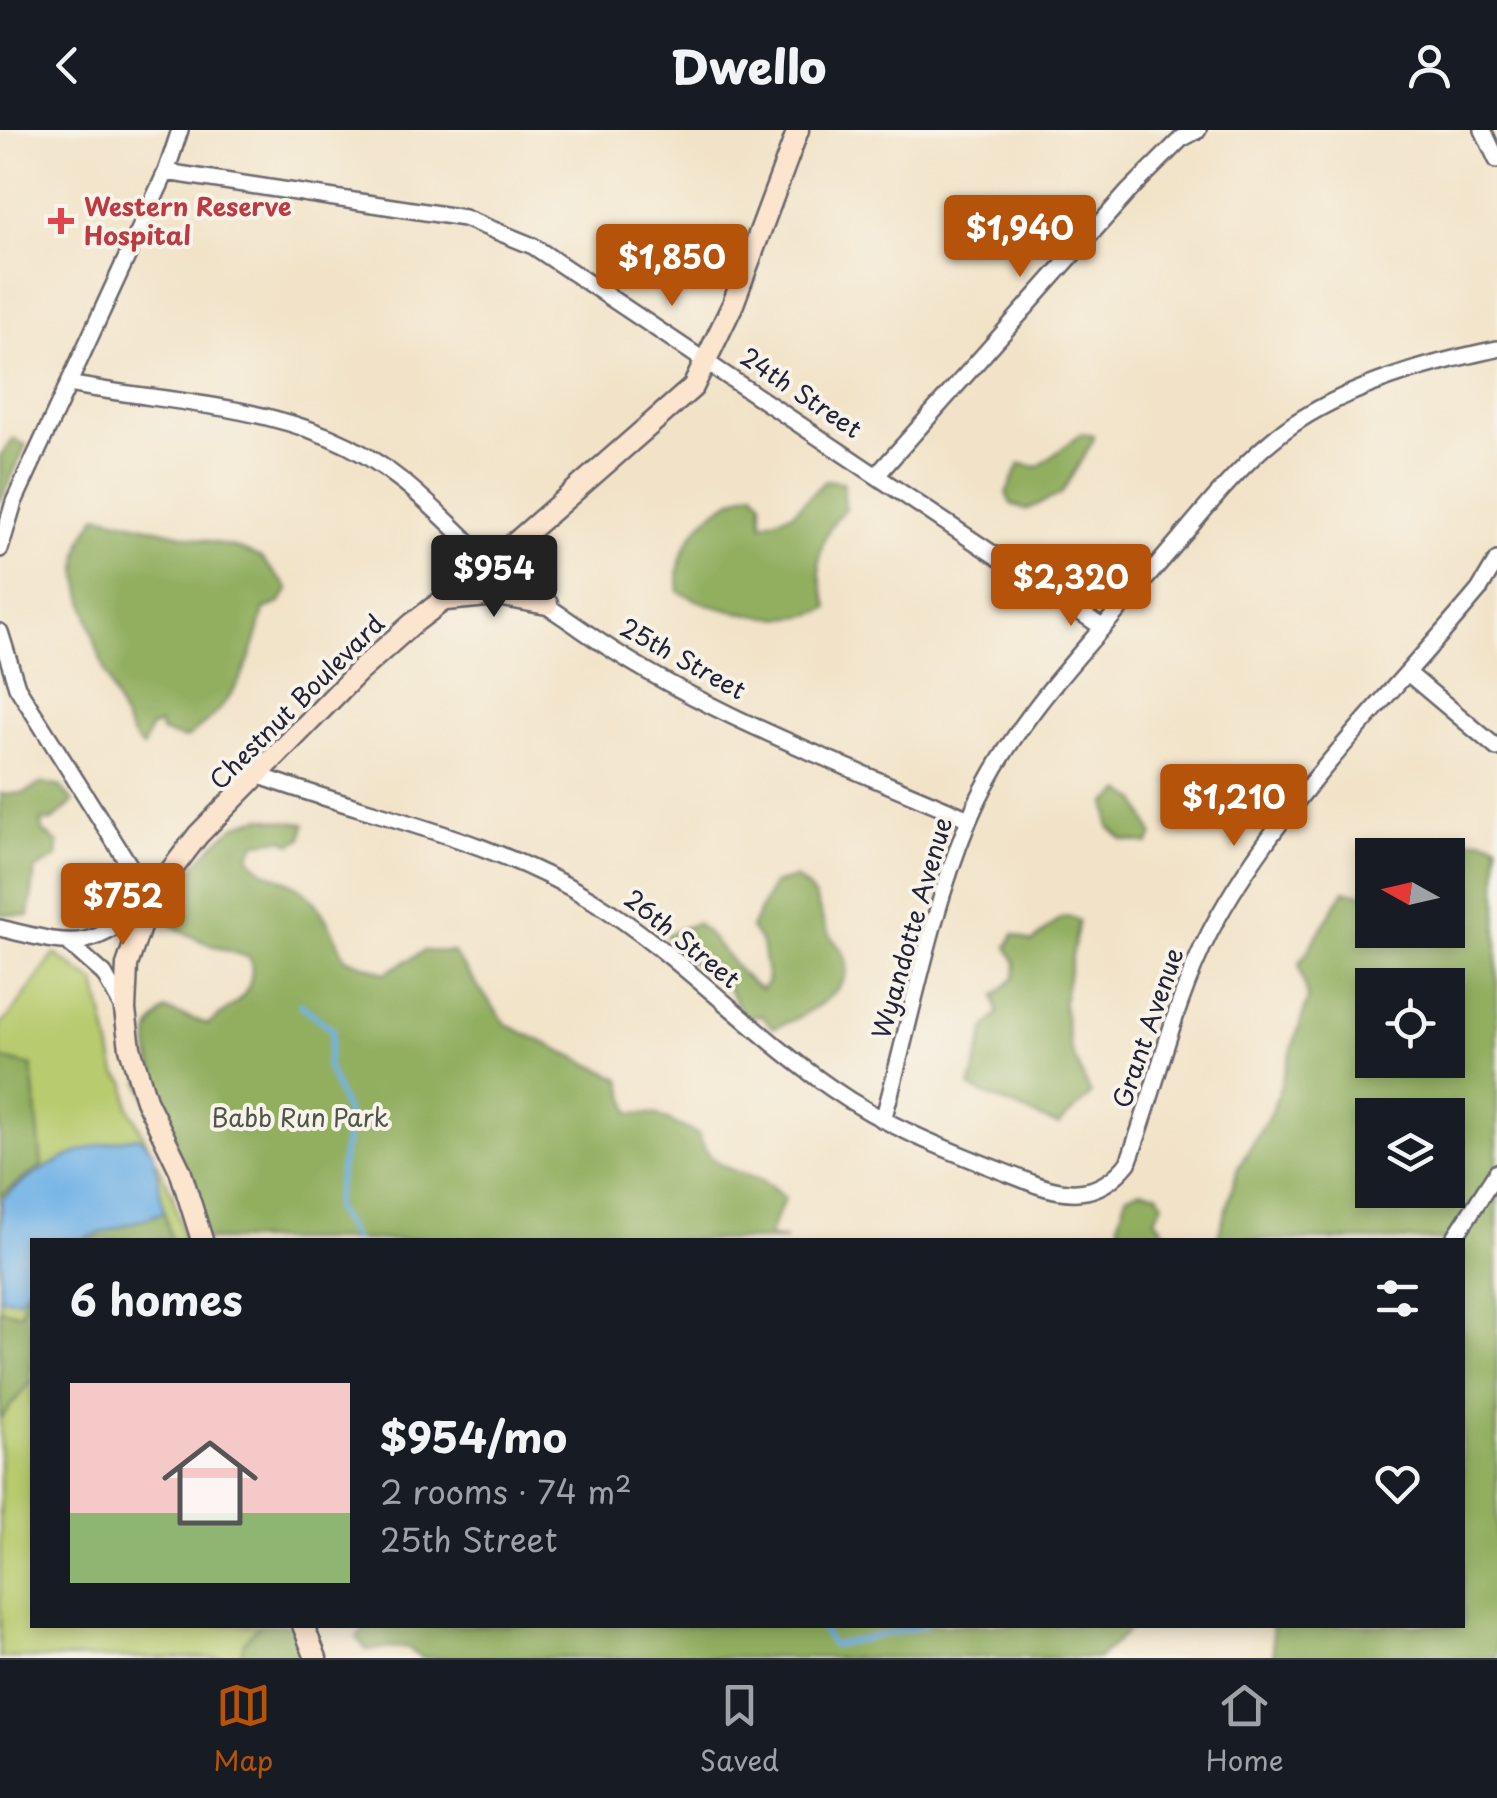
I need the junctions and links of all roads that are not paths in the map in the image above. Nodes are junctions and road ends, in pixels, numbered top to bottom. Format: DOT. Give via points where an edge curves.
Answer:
graph roads {
  1 [pos="180,130"];
  2 [pos="798,130"];
  3 [pos="1198,130"];
  4 [pos="1483,130"];
  5 [pos="1181,134"];
  6 [pos="1497,160"];
  7 [pos="166,172"];
  8 [pos="1497,350"];
  9 [pos="709,360"];
  10 [pos="69,384"];
  11 [pos="878,476"];
  12 [pos="0,550"];
  13 [pos="1497,560"];
  14 [pos="492,564"];
  15 [pos="444,600"];
  16 [pos="547,604"];
  17 [pos="1102,626"];
  18 [pos="0,632"];
  19 [pos="1409,674"];
  20 [pos="1497,748"];
  21 [pos="258,775"];
  22 [pos="969,819"];
  23 [pos="150,898"];
  24 [pos="0,928"];
  25 [pos="70,944"];
  26 [pos="124,1010"];
  27 [pos="882,1120"];
  28 [pos="1497,1172"];
  29 [pos="1051,1190"];
  30 [pos="201,1238"];
  31 [pos="1455,1238"];
  32 [pos="304,1628"];
  33 [pos="316,1658"];
  1 -- 7 [label="street"];
  2 -- 9 [label="street, Chestnut Boulevard"];
  3 -- 5 [label="street"];
  4 -- 6 [label="street"];
  5 -- 11 [label="street"];
  7 -- 9 [label="street, 24th Street" via="468,219 533,246"];
  7 -- 10 [label="street"];
  8 -- 17 [label="street, Wyandotte Avenue" via="1366,388 1291,426 1230,483"];
  9 -- 11 [label="street, 24th Street"];
  9 -- 14 [label="street, Chestnut Boulevard" via="684,396"];
  10 -- 12 [label="street" via="14,502"];
  10 -- 14 [label="street, 25th Street" via="262,415 332,438 422,494"];
  11 -- 17 [label="street, 24th Street"];
  13 -- 19 [label="street, Grant Avenue"];
  14 -- 15 [label="street, Chestnut Boulevard"];
  14 -- 16 [label="street, 25th Street"];
  15 -- 16 [label="street" via="498,595"];
  15 -- 21 [label="street, Chestnut Boulevard" via="358,672"];
  16 -- 22 [label="street, 25th Street" via="709,704"];
  17 -- 22 [label="street, Wyandotte Avenue" via="1015,740"];
  18 -- 23 [label="street" via="17,687"];
  19 -- 20 [label="street"];
  19 -- 29 [label="street, Grant Avenue" via="1237,884 1189,976 1128,1163 1098,1188"];
  21 -- 23 [label="street, Chestnut Boulevard" via="198,835"];
  21 -- 27 [label="street, 26th Street" via="456,837 548,875 627,924 802,1066"];
  22 -- 27 [label="street, Wyandotte Avenue"];
  23 -- 25 [label="street" via="99,936"];
  23 -- 26 [label="street, Chestnut Boulevard" via="130,951"];
  24 -- 25 [label="street"];
  25 -- 26 [label="street" via="104,974"];
  26 -- 30 [label="street, Chestnut Boulevard" via="137,1074"];
  27 -- 29 [label="street, 26th Street"];
  28 -- 31 [label="street"];
  32 -- 33 [label="street"];
}
